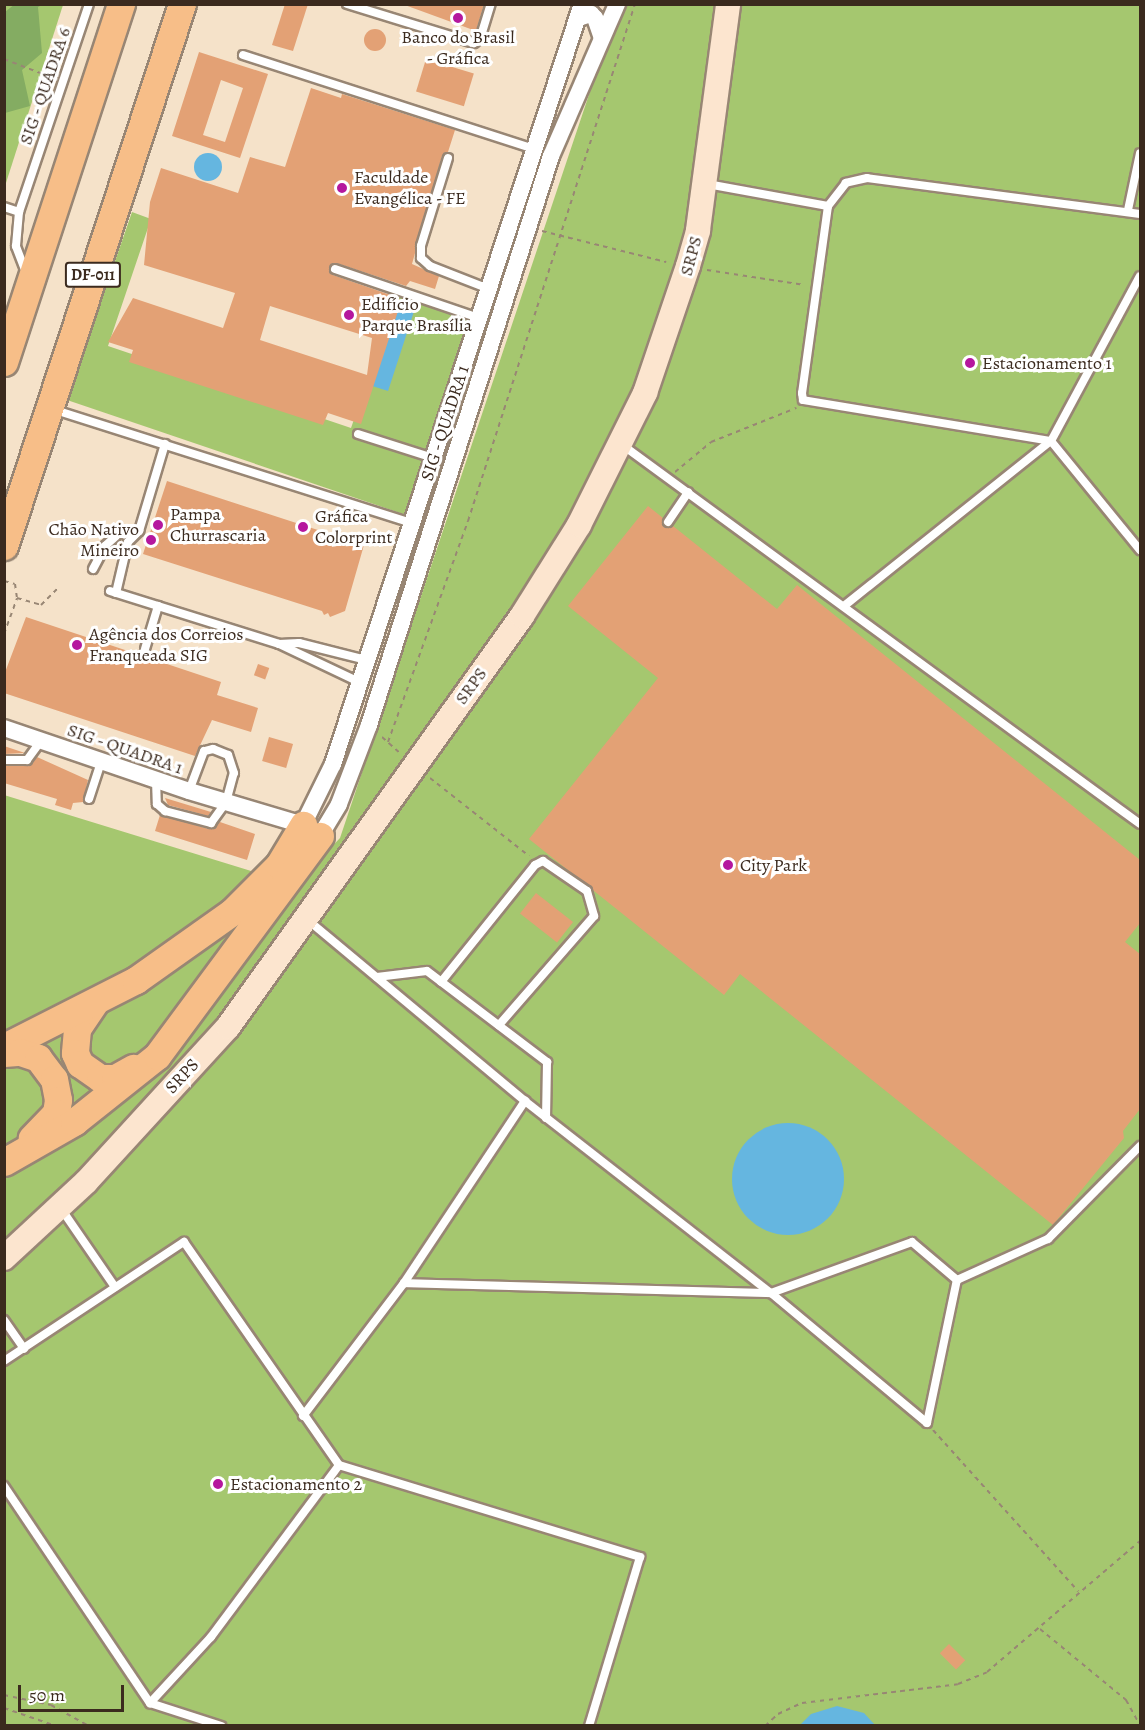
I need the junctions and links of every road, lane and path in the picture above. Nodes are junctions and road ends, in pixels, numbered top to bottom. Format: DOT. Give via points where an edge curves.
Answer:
graph roads {
  1 [pos="89,4"];
  2 [pos="121,4"];
  3 [pos="182,4"];
  4 [pos="347,4"];
  5 [pos="491,4"];
  6 [pos="617,4"];
  7 [pos="635,4"];
  8 [pos="728,4"];
  9 [pos="580,11"];
  10 [pos="602,38"];
  11 [pos="243,55"];
  12 [pos="4,58"];
  13 [pos="64,82"];
  14 [pos="534,149"];
  15 [pos="1140,153"];
  16 [pos="448,158"];
  17 [pos="704,184"];
  18 [pos="828,206"];
  19 [pos="4,207"];
  20 [pos="1128,210"];
  21 [pos="19,212"];
  22 [pos="1140,214"];
  23 [pos="528,227"];
  24 [pos="560,235"];
  25 [pos="666,262"];
  26 [pos="335,269"];
  27 [pos="707,270"];
  28 [pos="1140,276"];
  29 [pos="31,280"];
  30 [pos="817,286"];
  31 [pos="490,289"];
  32 [pos="479,318"];
  33 [pos="4,362"];
  34 [pos="802,400"];
  35 [pos="50,408"];
  36 [pos="358,434"];
  37 [pos="1051,441"];
  38 [pos="165,444"];
  39 [pos="621,444"];
  40 [pos="433,458"];
  41 [pos="669,478"];
  42 [pos="688,492"];
  43 [pos="668,522"];
  44 [pos="412,523"];
  45 [pos="116,536"];
  46 [pos="4,546"];
  47 [pos="1140,550"];
  48 [pos="93,569"];
  49 [pos="4,581"];
  50 [pos="57,589"];
  51 [pos="17,598"];
  52 [pos="158,606"];
  53 [pos="844,606"];
  54 [pos="4,634"];
  55 [pos="279,644"];
  56 [pos="145,650"];
  57 [pos="366,660"];
  58 [pos="359,682"];
  59 [pos="369,725"];
  60 [pos="4,728"];
  61 [pos="41,741"];
  62 [pos="388,742"];
  63 [pos="4,760"];
  64 [pos="101,761"];
  65 [pos="413,765"];
  66 [pos="156,780"];
  67 [pos="189,791"];
  68 [pos="89,799"];
  69 [pos="226,802"];
  70 [pos="1140,824"];
  71 [pos="311,830"];
  72 [pos="539,863"];
  73 [pos="305,917"];
  74 [pos="377,977"];
  75 [pos="441,982"];
  76 [pos="96,1001"];
  77 [pos="499,1025"];
  78 [pos="4,1047"];
  79 [pos="4,1053"];
  80 [pos="157,1056"];
  81 [pos="525,1101"];
  82 [pos="546,1118"];
  83 [pos="1140,1146"];
  84 [pos="4,1160"];
  85 [pos="60,1207"];
  86 [pos="4,1258"];
  87 [pos="957,1280"];
  88 [pos="404,1283"];
  89 [pos="115,1287"];
  90 [pos="771,1293"];
  91 [pos="4,1320"];
  92 [pos="24,1349"];
  93 [pos="4,1361"];
  94 [pos="303,1416"];
  95 [pos="927,1423"];
  96 [pos="339,1465"];
  97 [pos="4,1486"];
  98 [pos="1140,1541"];
  99 [pos="1078,1591"];
  100 [pos="1040,1629"];
  101 [pos="4,1695"];
  102 [pos="150,1703"];
  103 [pos="4,1708"];
  104 [pos="56,1725"];
  105 [pos="89,1725"];
  106 [pos="221,1725"];
  107 [pos="589,1725"];
  108 [pos="765,1725"];
  109 [pos="1140,1725"];
  1 -- 13 [label="lane, SIG - QUADRA 6"];
  2 -- 29 [label="main road, DF-011"];
  3 -- 35 [label="main road, DF-011"];
  4 -- 5 [label="lane" via="474,43 480,39"];
  6 -- 10 [label="street, SIG - QUADRA 1"];
  7 -- 24 [label="path"];
  8 -- 17 [label="main road, SRPS"];
  9 -- 10 [label="street" via="596,18"];
  9 -- 14 [label="street, SIG - QUADRA 1"];
  10 -- 23 [label="street, SIG - QUADRA 1" via="551,156"];
  11 -- 14 [label="lane"];
  12 -- 13 [label="path"];
  13 -- 21 [label="lane, SIG - QUADRA 6"];
  14 -- 31 [label="street, SIG - QUADRA 1"];
  15 -- 20 [label="lane"];
  16 -- 31 [label="lane" via="421,246 422,258 430,266"];
  17 -- 18 [label="lane"];
  17 -- 39 [label="main road, SRPS" via="698,230 678,303"];
  18 -- 20 [label="lane" via="846,183 867,178"];
  18 -- 30 [label="lane"];
  19 -- 21 [label="lane"];
  20 -- 22 [label="lane"];
  21 -- 29 [label="lane, SIG - QUADRA 6" via="16,246"];
  23 -- 24 [label="path"];
  23 -- 59 [label="street, SIG - QUADRA 1"];
  24 -- 25 [label="path"];
  24 -- 62 [label="path" via="468,521"];
  26 -- 32 [label="lane"];
  27 -- 30 [label="path"];
  28 -- 37 [label="lane"];
  29 -- 33 [label="main road, DF-011"];
  30 -- 34 [label="lane"];
  31 -- 32 [label="street, SIG - QUADRA 1"];
  32 -- 40 [label="street, SIG - QUADRA 1"];
  34 -- 37 [label="lane"];
  34 -- 41 [label="path" via="793,411 698,450"];
  35 -- 38 [label="lane"];
  35 -- 46 [label="main road, DF-011"];
  36 -- 40 [label="lane"];
  37 -- 47 [label="lane"];
  37 -- 53 [label="lane"];
  38 -- 44 [label="lane"];
  38 -- 52 [label="lane" via="139,531 128,542 113,592"];
  39 -- 41 [label="lane"];
  39 -- 65 [label="main road, SRPS" via="544,583"];
  40 -- 44 [label="street, SIG - QUADRA 1"];
  41 -- 42 [label="lane"];
  42 -- 43 [label="lane"];
  42 -- 53 [label="lane"];
  44 -- 57 [label="street, SIG - QUADRA 1"];
  45 -- 48 [label="lane" via="105,546"];
  49 -- 51 [label="path" via="15,584"];
  50 -- 51 [label="path" via="41,605"];
  51 -- 54 [label="path"];
  52 -- 55 [label="lane"];
  52 -- 56 [label="lane"];
  53 -- 70 [label="lane"];
  55 -- 57 [label="lane" via="299,643"];
  55 -- 58 [label="lane"];
  57 -- 58 [label="street, SIG - QUADRA 1"];
  58 -- 71 [label="street, SIG - QUADRA 1"];
  59 -- 62 [label="path"];
  59 -- 71 [label="street, SIG - QUADRA 1" via="339,804"];
  60 -- 61 [label="street, SIG - QUADRA 1"];
  61 -- 63 [label="lane" via="27,760"];
  61 -- 64 [label="street, SIG - QUADRA 1"];
  62 -- 65 [label="path"];
  64 -- 66 [label="street, SIG - QUADRA 1"];
  64 -- 68 [label="lane"];
  65 -- 72 [label="path"];
  65 -- 73 [label="main road, SRPS"];
  66 -- 67 [label="street, SIG - QUADRA 1"];
  66 -- 69 [label="lane" via="157,804 188,819 212,823"];
  67 -- 69 [label="street, SIG - QUADRA 1"];
  67 -- 69 [label="lane" via="201,755 213,749 221,751 228,755 234,773"];
  69 -- 71 [label="street, SIG - QUADRA 1"];
  71 -- 76 [label="main road" via="250,898 159,966"];
  71 -- 80 [label="main road"];
  72 -- 75 [label="lane"];
  72 -- 77 [label="lane" via="543,861 587,891 594,916"];
  73 -- 74 [label="lane"];
  73 -- 85 [label="main road, SRPS" via="228,1027"];
  74 -- 75 [label="lane" via="427,971"];
  74 -- 81 [label="lane"];
  75 -- 77 [label="lane"];
  76 -- 78 [label="main road"];
  76 -- 80 [label="main road" via="77,1029 75,1053 80,1064 100,1078 115,1078"];
  77 -- 82 [label="lane" via="547,1062"];
  79 -- 84 [label="main road" via="27,1053 46,1066 58,1100 56,1113 47,1126"];
  80 -- 84 [label="main road" via="74,1122"];
  81 -- 82 [label="lane"];
  81 -- 88 [label="lane"];
  82 -- 90 [label="lane"];
  83 -- 87 [label="lane" via="1048,1239"];
  85 -- 86 [label="main road, SRPS"];
  85 -- 89 [label="lane"];
  87 -- 90 [label="lane" via="912,1242"];
  87 -- 95 [label="lane"];
  88 -- 90 [label="lane"];
  88 -- 94 [label="lane"];
  89 -- 92 [label="lane"];
  89 -- 94 [label="lane" via="184,1242"];
  90 -- 95 [label="lane"];
  91 -- 92 [label="lane"];
  92 -- 93 [label="lane"];
  94 -- 96 [label="lane"];
  95 -- 99 [label="path"];
  96 -- 102 [label="lane" via="211,1637"];
  96 -- 107 [label="lane" via="640,1557"];
  97 -- 102 [label="lane"];
  98 -- 99 [label="path"];
  99 -- 100 [label="path"];
  100 -- 108 [label="path" via="987,1672 958,1684 802,1703"];
  100 -- 109 [label="path" via="1126,1700"];
  101 -- 105 [label="path" via="51,1705"];
  102 -- 106 [label="lane"];
  103 -- 104 [label="path"];
}
